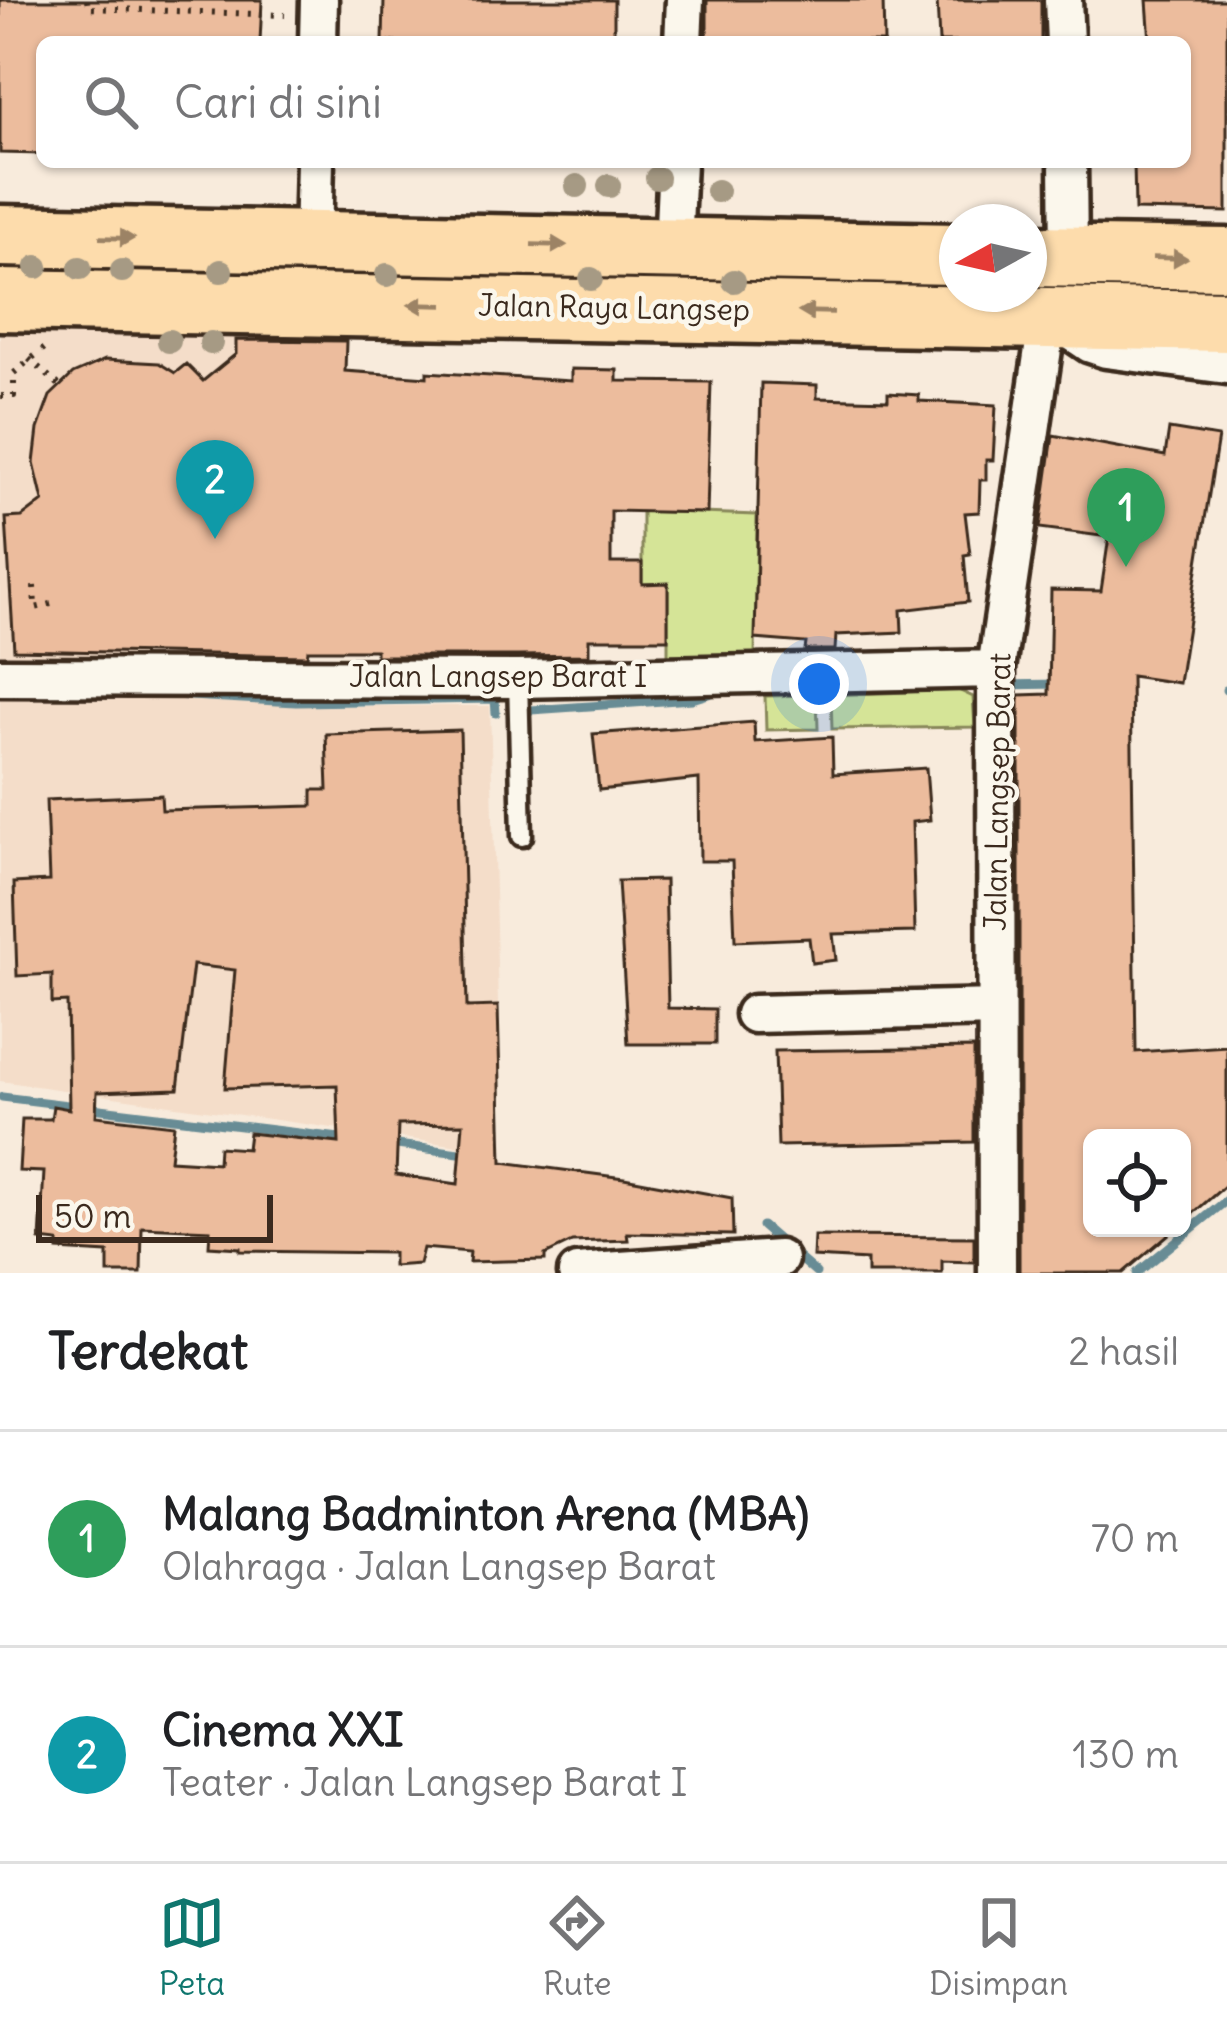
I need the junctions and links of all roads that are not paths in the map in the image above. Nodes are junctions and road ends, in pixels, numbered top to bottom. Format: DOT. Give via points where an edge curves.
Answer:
graph roads {
  1 [pos="685,0"];
  2 [pos="1064,0"];
  3 [pos="683,36"];
  4 [pos="1065,36"];
  5 [pos="315,168"];
  6 [pos="677,168"];
  7 [pos="1067,168"];
  8 [pos="0,236"];
  9 [pos="313,242"];
  10 [pos="674,247"];
  11 [pos="881,251"];
  12 [pos="939,253"];
  13 [pos="1049,256"];
  14 [pos="1227,259"];
  15 [pos="0,300"];
  16 [pos="877,312"];
  17 [pos="1048,315"];
  18 [pos="1227,320"];
  19 [pos="1227,365"];
  20 [pos="0,677"];
  21 [pos="518,679"];
  22 [pos="996,682"];
  23 [pos="522,836"];
  24 [pos="996,1008"];
  25 [pos="754,1014"];
  26 [pos="779,1259"];
  27 [pos="622,1272"];
  28 [pos="577,1273"];
  29 [pos="997,1273"];
  1 -- 3 [label="street"];
  2 -- 4 [label="street"];
  5 -- 9 [label="street"];
  6 -- 10 [label="street"];
  7 -- 13 [label="street"];
  8 -- 9 [label="main road, Jalan Raya Langsep, one-way"];
  9 -- 10 [label="main road, Jalan Raya Langsep, one-way"];
  10 -- 11 [label="main road, Jalan Raya Langsep"];
  11 -- 12 [label="main road, Jalan Raya Langsep"];
  11 -- 16 [label="main road"];
  13 -- 14 [label="main road, one-way"];
  16 -- 15 [label="main road, Jalan Raya Langsep, one-way"];
  16 -- 17 [label="main road, Jalan Raya Langsep"];
  17 -- 18 [label="main road, Jalan Raya Langsep"];
  17 -- 19 [label="street" via="1106,349"];
  17 -- 22 [label="street, Jalan Langsep Barat"];
  20 -- 21 [label="street, Jalan Langsep Barat I"];
  21 -- 22 [label="street, Jalan Langsep Barat I"];
  21 -- 23 [label="lane"];
  22 -- 24 [label="street, Jalan Langsep Barat"];
  24 -- 25 [label="street"];
  24 -- 29 [label="street, Jalan Langsep Barat"];
  26 -- 27 [label="street"];
  27 -- 28 [label="street"];
}
